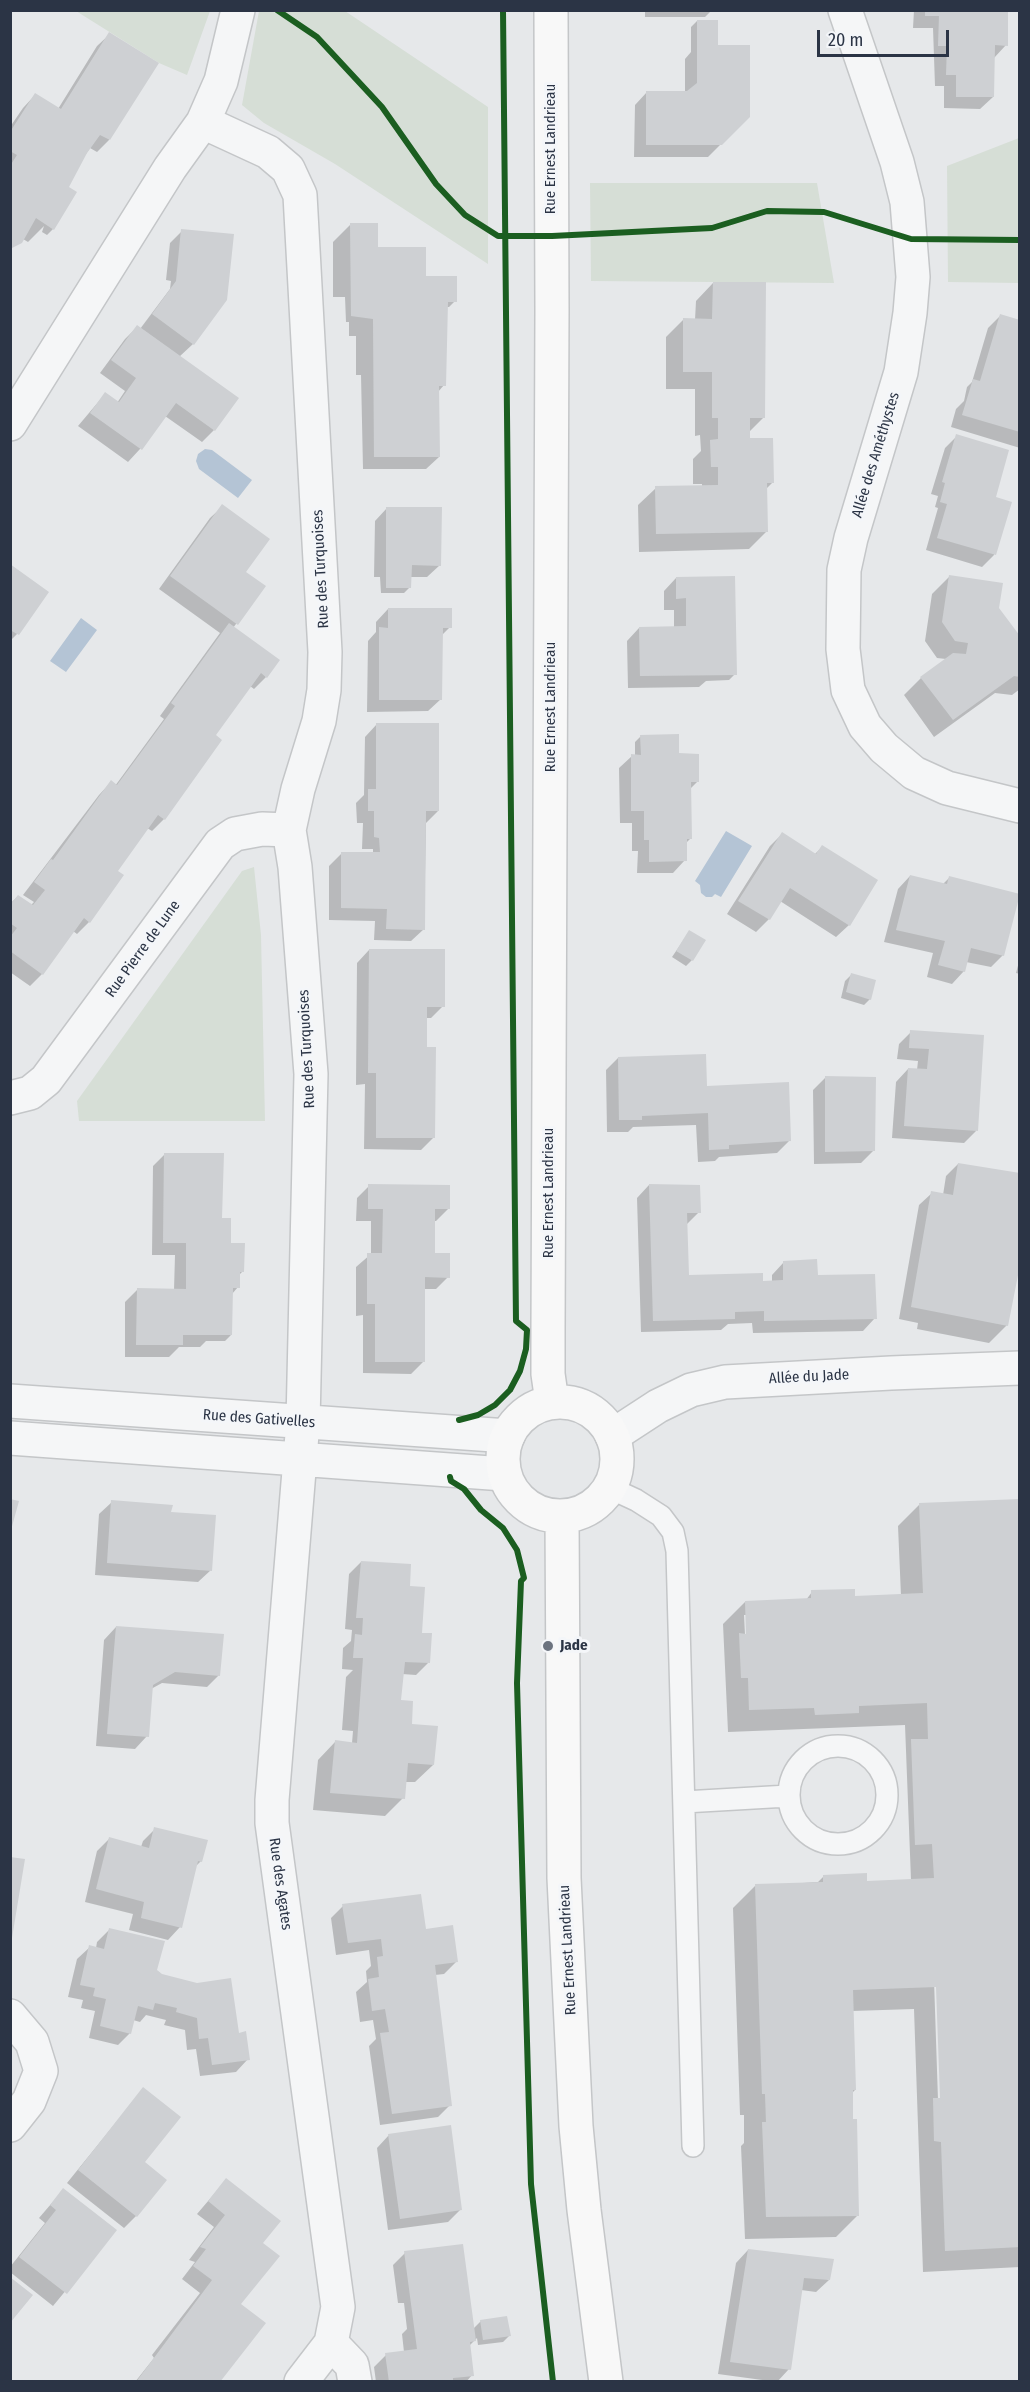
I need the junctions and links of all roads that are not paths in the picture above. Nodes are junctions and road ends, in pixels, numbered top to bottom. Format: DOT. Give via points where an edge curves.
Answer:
graph roads {
  1 [pos="238,10"];
  2 [pos="550,10"];
  3 [pos="845,10"];
  4 [pos="203,122"];
  5 [pos="10,424"];
  6 [pos="1020,806"];
  7 [pos="290,830"];
  8 [pos="10,1098"];
  9 [pos="1020,1368"];
  10 [pos="10,1401"];
  11 [pos="552,1402"];
  12 [pos="303,1422"];
  13 [pos="508,1436"];
  14 [pos="612,1436"];
  15 [pos="10,1437"];
  16 [pos="300,1459"];
  17 [pos="504,1474"];
  18 [pos="610,1488"];
  19 [pos="562,1517"];
  20 [pos="788,1796"];
  21 [pos="684,1802"];
  22 [pos="10,2016"];
  23 [pos="10,2125"];
  24 [pos="693,2146"];
  25 [pos="331,2343"];
  26 [pos="301,2382"];
  27 [pos="355,2382"];
  28 [pos="606,2382"];
  1 -- 4 [label="street" via="221,81"];
  2 -- 11 [label="street, Rue Ernest Landrieau" via="548,1331"];
  3 -- 6 [label="street, Allée des Améthystes" via="897,162 910,229 913,277 901,372 844,570 843,649 848,690 865,726 914,773 946,788"];
  4 -- 5 [label="street" via="170,168"];
  4 -- 7 [label="street, Rue des Turquoises" via="268,152 288,169 300,195 325,671 319,720"];
  7 -- 8 [label="street, Rue Pierre de Lune" via="262,829 236,834 220,844 46,1080 30,1093"];
  7 -- 12 [label="street, Rue des Turquoises" via="311,1074"];
  9 -- 14 [label="street, Allée du Jade" via="725,1382 692,1390 657,1406"];
  10 -- 12 [label="street, Rue des Gativelles"];
  11 -- 13 [label="street" via="533,1408 518,1420"];
  11 -- 14 [label="street" via="587,1409 602,1420"];
  12 -- 13 [label="street, Rue des Gativelles"];
  12 -- 16 [label="street, Rue des Agates"];
  13 -- 17 [label="street"];
  14 -- 18 [label="street" via="617,1453"];
  15 -- 16 [label="street"];
  16 -- 17 [label="street"];
  16 -- 25 [label="street, Rue des Agates" via="272,1823 338,2307"];
  17 -- 19 [label="street" via="512,1492 525,1505 542,1514"];
  18 -- 19 [label="street" via="581,1513"];
  18 -- 21 [label="lane" via="661,1516 673,1532 677,1551"];
  19 -- 28 [label="street, Rue Ernest Landrieau" via="564,1878 576,2126"];
  20 -- 20 [label="lane" via="800,1827 829,1844 846,1844 875,1828 888,1797 879,1766 860,1751 838,1745 822,1748 798,1766"];
  20 -- 21 [label="lane"];
  21 -- 24 [label="lane"];
  22 -- 23 [label="street" via="32,2042 41,2070 29,2101"];
  25 -- 26 [label="street, Rue des Agates"];
  25 -- 27 [label="street" via="352,2365"];
}
